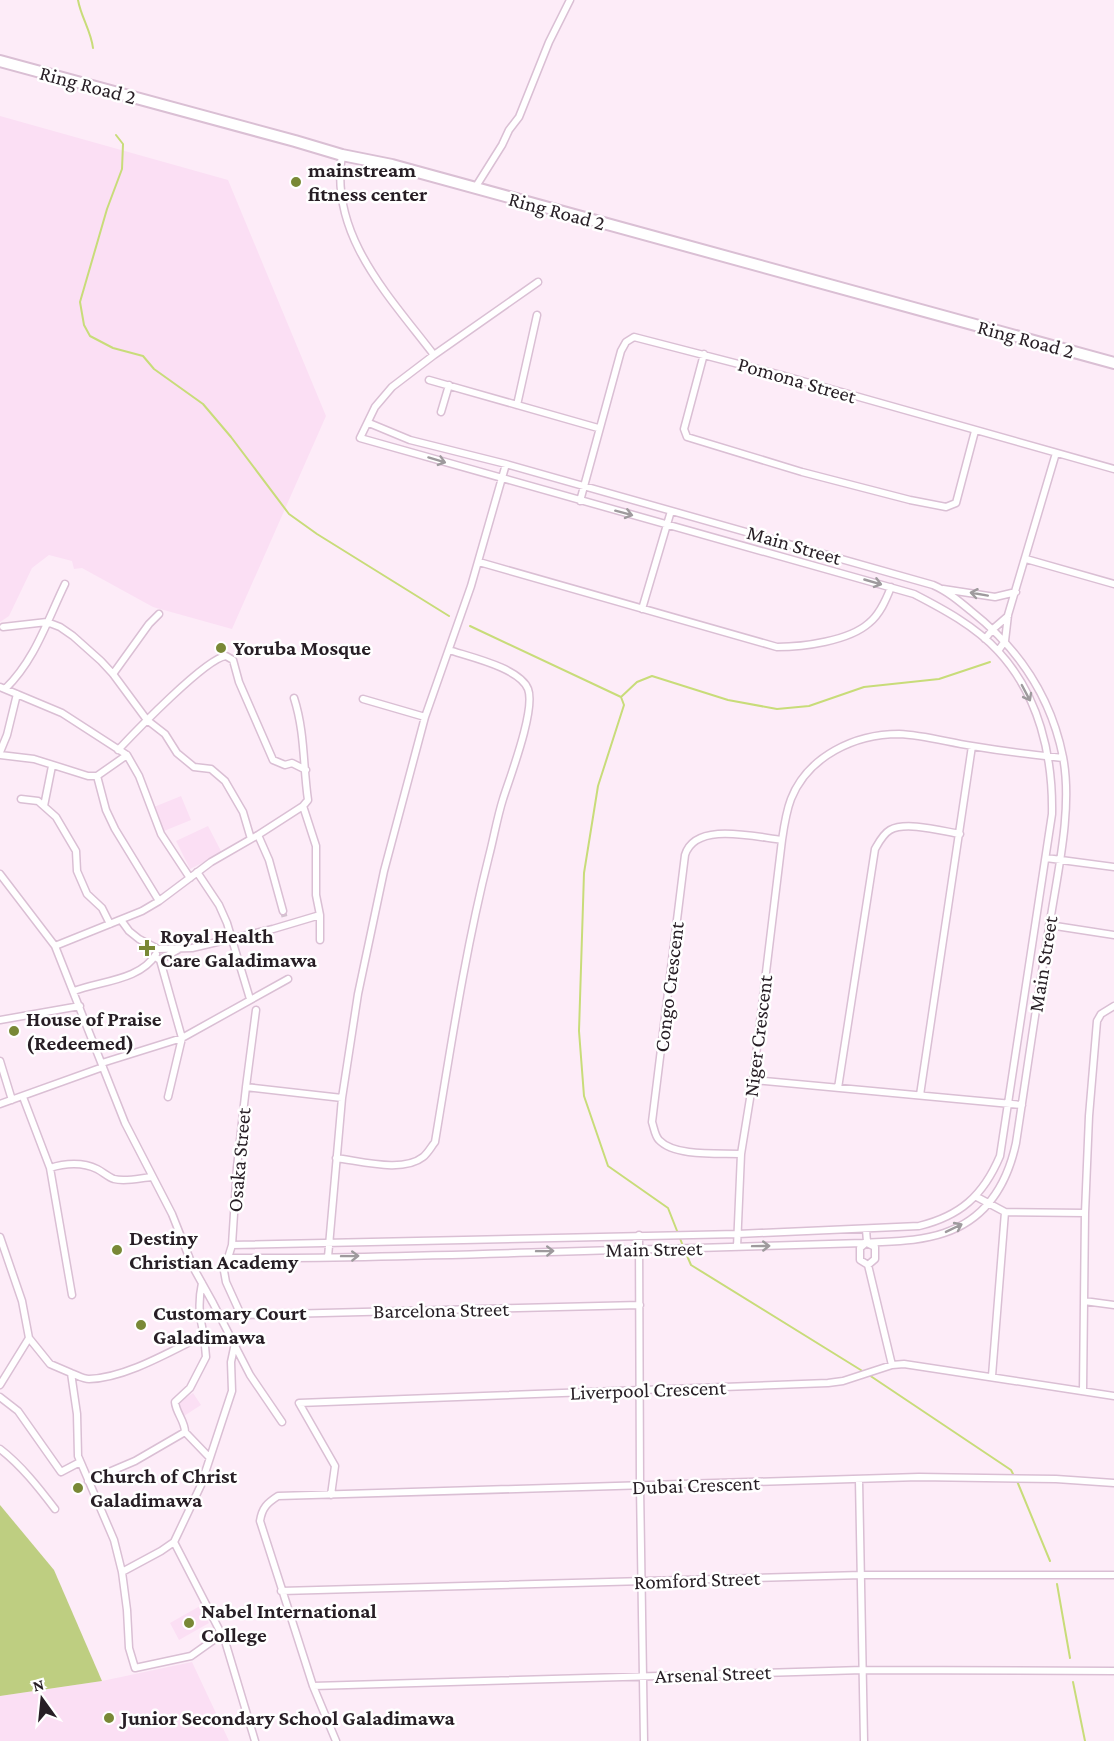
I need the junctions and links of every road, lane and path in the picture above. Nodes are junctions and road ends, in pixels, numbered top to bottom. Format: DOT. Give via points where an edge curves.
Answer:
graph roads {
  1 [pos="570,0"];
  2 [pos="0,62"];
  3 [pos="342,155"];
  4 [pos="474,189"];
  5 [pos="538,282"];
  6 [pos="537,315"];
  7 [pos="434,354"];
  8 [pos="704,354"];
  9 [pos="1114,363"];
  10 [pos="429,380"];
  11 [pos="449,386"];
  12 [pos="517,405"];
  13 [pos="441,412"];
  14 [pos="369,423"];
  15 [pos="598,428"];
  16 [pos="975,431"];
  17 [pos="410,440"];
  18 [pos="407,451"];
  19 [pos="465,453"];
  20 [pos="1056,453"];
  21 [pos="506,464"];
  22 [pos="461,467"];
  23 [pos="1114,469"];
  24 [pos="502,478"];
  25 [pos="584,486"];
  26 [pos="580,501"];
  27 [pos="671,511"];
  28 [pos="667,524"];
  29 [pos="1026,559"];
  30 [pos="479,562"];
  31 [pos="65,584"];
  32 [pos="1114,584"];
  33 [pos="891,587"];
  34 [pos="942,588"];
  35 [pos="1016,592"];
  36 [pos="642,609"];
  37 [pos="159,614"];
  38 [pos="1008,615"];
  39 [pos="46,622"];
  40 [pos="3,627"];
  41 [pos="993,629"];
  42 [pos="985,639"];
  43 [pos="1005,641"];
  44 [pos="449,650"];
  45 [pos="998,651"];
  46 [pos="114,674"];
  47 [pos="2,688"];
  48 [pos="17,694"];
  49 [pos="294,698"];
  50 [pos="363,699"];
  51 [pos="425,717"];
  52 [pos="147,720"];
  53 [pos="972,746"];
  54 [pos="118,750"];
  55 [pos="0,754"];
  56 [pos="127,755"];
  57 [pos="1049,757"];
  58 [pos="1063,758"];
  59 [pos="52,766"];
  60 [pos="306,770"];
  61 [pos="97,776"];
  62 [pos="21,799"];
  63 [pos="44,806"];
  64 [pos="303,806"];
  65 [pos="960,834"];
  66 [pos="258,835"];
  67 [pos="251,839"];
  68 [pos="782,840"];
  69 [pos="1046,858"];
  70 [pos="1060,861"];
  71 [pos="1114,867"];
  72 [pos="197,872"];
  73 [pos="0,874"];
  74 [pos="190,878"];
  75 [pos="159,901"];
  76 [pos="283,911"];
  77 [pos="320,915"];
  78 [pos="121,920"];
  79 [pos="110,924"];
  80 [pos="1049,925"];
  81 [pos="1114,934"];
  82 [pos="231,938"];
  83 [pos="320,940"];
  84 [pos="56,946"];
  85 [pos="158,949"];
  86 [pos="179,949"];
  87 [pos="158,958"];
  88 [pos="288,979"];
  89 [pos="74,991"];
  90 [pos="250,999"];
  91 [pos="80,1006"];
  92 [pos="1114,1006"];
  93 [pos="256,1010"];
  94 [pos="0,1020"];
  95 [pos="182,1038"];
  96 [pos="0,1061"];
  97 [pos="102,1065"];
  98 [pos="753,1080"];
  99 [pos="246,1087"];
  100 [pos="838,1088"];
  101 [pos="920,1095"];
  102 [pos="23,1097"];
  103 [pos="168,1097"];
  104 [pos="342,1098"];
  105 [pos="12,1100"];
  106 [pos="1009,1103"];
  107 [pos="0,1104"];
  108 [pos="1022,1105"];
  109 [pos="741,1154"];
  110 [pos="336,1158"];
  111 [pos="50,1168"];
  112 [pos="152,1177"];
  113 [pos="975,1196"];
  114 [pos="989,1204"];
  115 [pos="1005,1212"];
  116 [pos="1085,1213"];
  117 [pos="866,1229"];
  118 [pos="738,1234"];
  119 [pos="639,1235"];
  120 [pos="0,1237"];
  121 [pos="328,1242"];
  122 [pos="867,1242"];
  123 [pos="232,1245"];
  124 [pos="737,1247"];
  125 [pos="640,1249"];
  126 [pos="328,1257"];
  127 [pos="229,1258"];
  128 [pos="202,1283"];
  129 [pos="72,1295"];
  130 [pos="1084,1301"];
  131 [pos="640,1305"];
  132 [pos="1114,1305"];
  133 [pos="242,1315"];
  134 [pos="204,1335"];
  135 [pos="29,1338"];
  136 [pos="235,1343"];
  137 [pos="892,1365"];
  138 [pos="71,1373"];
  139 [pos="992,1376"];
  140 [pos="0,1385"];
  141 [pos="640,1390"];
  142 [pos="1083,1391"];
  143 [pos="1114,1396"];
  144 [pos="0,1397"];
  145 [pos="282,1422"];
  146 [pos="185,1432"];
  147 [pos="0,1449"];
  148 [pos="209,1457"];
  149 [pos="80,1461"];
  150 [pos="859,1480"];
  151 [pos="88,1481"];
  152 [pos="1114,1483"];
  153 [pos="640,1486"];
  154 [pos="330,1495"];
  155 [pos="55,1509"];
  156 [pos="174,1542"];
  157 [pos="122,1572"];
  158 [pos="862,1575"];
  159 [pos="1114,1575"];
  160 [pos="642,1581"];
  161 [pos="281,1591"];
  162 [pos="222,1634"];
  163 [pos="863,1670"];
  164 [pos="1114,1671"];
  165 [pos="645,1676"];
  166 [pos="313,1686"];
  167 [pos="255,1741"];
  168 [pos="336,1741"];
  169 [pos="644,1741"];
  170 [pos="864,1741"];
  1 -- 4 [label="street" via="519,117"];
  2 -- 3 [label="main road, Ring Road 2"];
  3 -- 4 [label="main road, Ring Road 2"];
  3 -- 7 [label="street" via="342,204 358,249"];
  4 -- 9 [label="main road, Ring Road 2"];
  5 -- 7 [label="street"];
  6 -- 12 [label="street"];
  7 -- 14 [label="street" via="392,387 375,407"];
  8 -- 15 [label="street, Pomona Street" via="629,339 621,351"];
  8 -- 16 [label="street, Pomona Street"];
  8 -- 16 [label="street" via="684,429 687,437 802,472 950,507 956,503"];
  10 -- 11 [label="street"];
  11 -- 12 [label="street"];
  11 -- 13 [label="street"];
  12 -- 15 [label="street"];
  14 -- 17 [label="street, Main Street"];
  14 -- 18 [label="street, Main Street" via="360,438"];
  15 -- 25 [label="street, Pomona Street"];
  16 -- 20 [label="street, Pomona Street"];
  17 -- 18 [label="street"];
  17 -- 19 [label="street, Main Street"];
  18 -- 22 [label="street, Main Street, one-way"];
  19 -- 21 [label="street, Main Street"];
  19 -- 22 [label="street"];
  20 -- 23 [label="street, Pomona Street"];
  20 -- 29 [label="street"];
  21 -- 24 [label="street"];
  21 -- 25 [label="street, Main Street"];
  22 -- 24 [label="street, Main Street"];
  24 -- 26 [label="street, Main Street"];
  24 -- 30 [label="street"];
  25 -- 26 [label="street, Pomona Street"];
  25 -- 27 [label="street, Main Street"];
  26 -- 28 [label="street, Main Street, one-way"];
  27 -- 28 [label="street"];
  27 -- 34 [label="street, Main Street"];
  28 -- 33 [label="street, Main Street, one-way"];
  28 -- 36 [label="street"];
  29 -- 32 [label="street"];
  29 -- 35 [label="street"];
  30 -- 36 [label="street"];
  30 -- 44 [label="street"];
  31 -- 39 [label="street"];
  33 -- 36 [label="street" via="875,617 859,630 836,639 788,647"];
  33 -- 42 [label="street, Main Street" via="939,607"];
  35 -- 34 [label="street, one-way" via="995,597"];
  34 -- 41 [label="street, Main Street"];
  35 -- 38 [label="street"];
  37 -- 46 [label="street"];
  38 -- 41 [label="street"];
  38 -- 43 [label="street"];
  39 -- 40 [label="street"];
  39 -- 46 [label="street" via="74,636"];
  39 -- 47 [label="street" via="32,655 14,681"];
  41 -- 42 [label="street"];
  41 -- 43 [label="street, Main Street"];
  42 -- 45 [label="street, Main Street"];
  43 -- 45 [label="street"];
  43 -- 58 [label="street, Main Street" via="1040,690 1053,718"];
  44 -- 51 [label="street"];
  44 -- 110 [label="street" via="514,674 525,684 530,702 468,946 435,1142 425,1156 400,1166"];
  45 -- 57 [label="street, Main Street, one-way" via="1030,700"];
  46 -- 52 [label="street"];
  47 -- 48 [label="street"];
  48 -- 54 [label="street" via="62,713"];
  48 -- 55 [label="street"];
  49 -- 60 [label="street" via="301,720"];
  50 -- 51 [label="street"];
  51 -- 104 [label="street" via="384,871 358,994"];
  52 -- 54 [label="street"];
  52 -- 60 [label="street" via="217,658 230,657 273,759"];
  52 -- 67 [label="street" via="194,767 212,769 225,781 243,812"];
  53 -- 57 [label="street, Niger Crescent"];
  53 -- 65 [label="street"];
  53 -- 68 [label="street, Niger Crescent" via="901,734 868,737 843,746 806,773 786,815"];
  54 -- 56 [label="street"];
  55 -- 59 [label="street"];
  56 -- 61 [label="street"];
  56 -- 74 [label="street" via="161,834"];
  57 -- 58 [label="street, Niger Crescent"];
  57 -- 69 [label="street, Main Street" via="1052,806"];
  58 -- 70 [label="street, Main Street" via="1066,800"];
  59 -- 61 [label="street"];
  59 -- 63 [label="street"];
  60 -- 64 [label="street" via="308,800"];
  61 -- 75 [label="street" via="115,829"];
  62 -- 63 [label="street" via="35,800"];
  63 -- 79 [label="street" via="71,842 77,855 79,878"];
  64 -- 66 [label="street"];
  64 -- 77 [label="street" via="316,846"];
  65 -- 100 [label="street" via="903,826 889,831 875,849"];
  65 -- 101 [label="street"];
  66 -- 67 [label="street"];
  66 -- 76 [label="street"];
  67 -- 72 [label="street"];
  68 -- 98 [label="street, Niger Crescent"];
  68 -- 109 [label="street, Congo Crescent" via="707,834 693,841 686,855 652,1122 657,1138 669,1147"];
  69 -- 70 [label="street"];
  69 -- 106 [label="street, Main Street"];
  70 -- 71 [label="street"];
  70 -- 80 [label="street, Main Street"];
  72 -- 74 [label="street"];
  72 -- 82 [label="street" via="219,904"];
  73 -- 84 [label="street"];
  74 -- 75 [label="street"];
  75 -- 78 [label="street"];
  77 -- 82 [label="street"];
  77 -- 83 [label="street"];
  78 -- 79 [label="street"];
  78 -- 85 [label="street" via="139,939"];
  79 -- 84 [label="street"];
  80 -- 81 [label="street"];
  80 -- 108 [label="street, Main Street"];
  82 -- 86 [label="street"];
  82 -- 90 [label="street"];
  84 -- 89 [label="street"];
  85 -- 86 [label="street"];
  85 -- 87 [label="street"];
  86 -- 87 [label="street"];
  87 -- 89 [label="street" via="130,976"];
  87 -- 95 [label="street"];
  88 -- 90 [label="street"];
  89 -- 91 [label="street"];
  90 -- 95 [label="street"];
  91 -- 94 [label="street"];
  91 -- 97 [label="street"];
  92 -- 116 [label="street" via="1097,1021"];
  93 -- 99 [label="street"];
  95 -- 97 [label="street"];
  95 -- 103 [label="street"];
  96 -- 105 [label="street"];
  97 -- 102 [label="street"];
  97 -- 112 [label="street"];
  98 -- 100 [label="street"];
  98 -- 109 [label="street, Niger Crescent"];
  99 -- 104 [label="street, Osaka Street"];
  99 -- 123 [label="street, Osaka Street"];
  100 -- 101 [label="street"];
  101 -- 106 [label="street"];
  102 -- 105 [label="street"];
  102 -- 111 [label="street"];
  104 -- 110 [label="street"];
  105 -- 107 [label="street"];
  106 -- 108 [label="street"];
  106 -- 113 [label="street, Main Street" via="1000,1156"];
  108 -- 114 [label="street, Main Street" via="1012,1161"];
  109 -- 118 [label="street, Niger Crescent"];
  110 -- 121 [label="street"];
  111 -- 112 [label="street" via="75,1164 97,1168 112,1178"];
  111 -- 129 [label="street"];
  112 -- 128 [label="street"];
  113 -- 114 [label="street"];
  113 -- 117 [label="street, Main Street" via="960,1211 933,1223"];
  114 -- 115 [label="street"];
  122 -- 114 [label="street, Main Street, one-way" via="943,1234"];
  115 -- 116 [label="street"];
  115 -- 139 [label="street"];
  116 -- 130 [label="street"];
  117 -- 118 [label="street, Main Street"];
  117 -- 122 [label="street"];
  118 -- 119 [label="street, Main Street"];
  118 -- 124 [label="street, Niger Crescent"];
  119 -- 121 [label="street, Main Street"];
  119 -- 125 [label="street"];
  120 -- 135 [label="street" via="22,1300"];
  121 -- 123 [label="street, Main Street"];
  121 -- 126 [label="street"];
  124 -- 122 [label="street, Main Street, one-way"];
  122 -- 137 [label="street" via="860,1248 860,1260 868,1265"];
  123 -- 127 [label="street, Osaka Street"];
  124 -- 125 [label="street, Main Street"];
  126 -- 125 [label="street, Main Street, one-way"];
  125 -- 131 [label="street"];
  126 -- 127 [label="street, Main Street"];
  127 -- 133 [label="street, Osaka Street" via="224,1271 226,1282"];
  128 -- 134 [label="street" via="198,1299"];
  128 -- 136 [label="street"];
  130 -- 132 [label="street"];
  130 -- 142 [label="street"];
  131 -- 133 [label="street, Barcelona Street"];
  131 -- 141 [label="street"];
  134 -- 138 [label="street" via="110,1377 86,1379"];
  134 -- 146 [label="street" via="206,1357 190,1388 175,1402"];
  135 -- 138 [label="street" via="50,1364"];
  135 -- 140 [label="street"];
  136 -- 145 [label="street" via="250,1375"];
  136 -- 148 [label="street" via="232,1391"];
  137 -- 139 [label="street, Liverpool Crescent"];
  137 -- 141 [label="street, Liverpool Crescent" via="843,1381"];
  138 -- 149 [label="street"];
  139 -- 142 [label="street, Liverpool Crescent"];
  141 -- 153 [label="street"];
  141 -- 154 [label="street, Liverpool Crescent" via="299,1403 335,1466"];
  142 -- 143 [label="street, Liverpool Crescent"];
  144 -- 149 [label="street" via="18,1411 61,1472"];
  146 -- 148 [label="street"];
  146 -- 151 [label="street" via="135,1461"];
  147 -- 155 [label="street"];
  148 -- 156 [label="street"];
  149 -- 151 [label="street"];
  150 -- 152 [label="street, Dubai Crescent" via="919,1477"];
  150 -- 153 [label="street, Dubai Crescent"];
  150 -- 158 [label="street"];
  151 -- 157 [label="street" via="114,1540"];
  153 -- 154 [label="street, Dubai Crescent"];
  153 -- 160 [label="street"];
  154 -- 161 [label="street, Dubai Crescent" via="278,1496 262,1511 260,1521"];
  156 -- 157 [label="street"];
  156 -- 162 [label="street"];
  157 -- 162 [label="street" via="129,1648 135,1668 191,1656"];
  158 -- 159 [label="street, Romford Street"];
  158 -- 160 [label="street, Romford Street"];
  158 -- 163 [label="street"];
  160 -- 161 [label="street, Romford Street"];
  160 -- 165 [label="street"];
  161 -- 166 [label="street"];
  162 -- 167 [label="street"];
  163 -- 164 [label="street, Arsenal Street"];
  163 -- 165 [label="street, Arsenal Street"];
  163 -- 170 [label="street"];
  165 -- 166 [label="street, Arsenal Street"];
  165 -- 169 [label="street"];
  166 -- 168 [label="street"];
}
